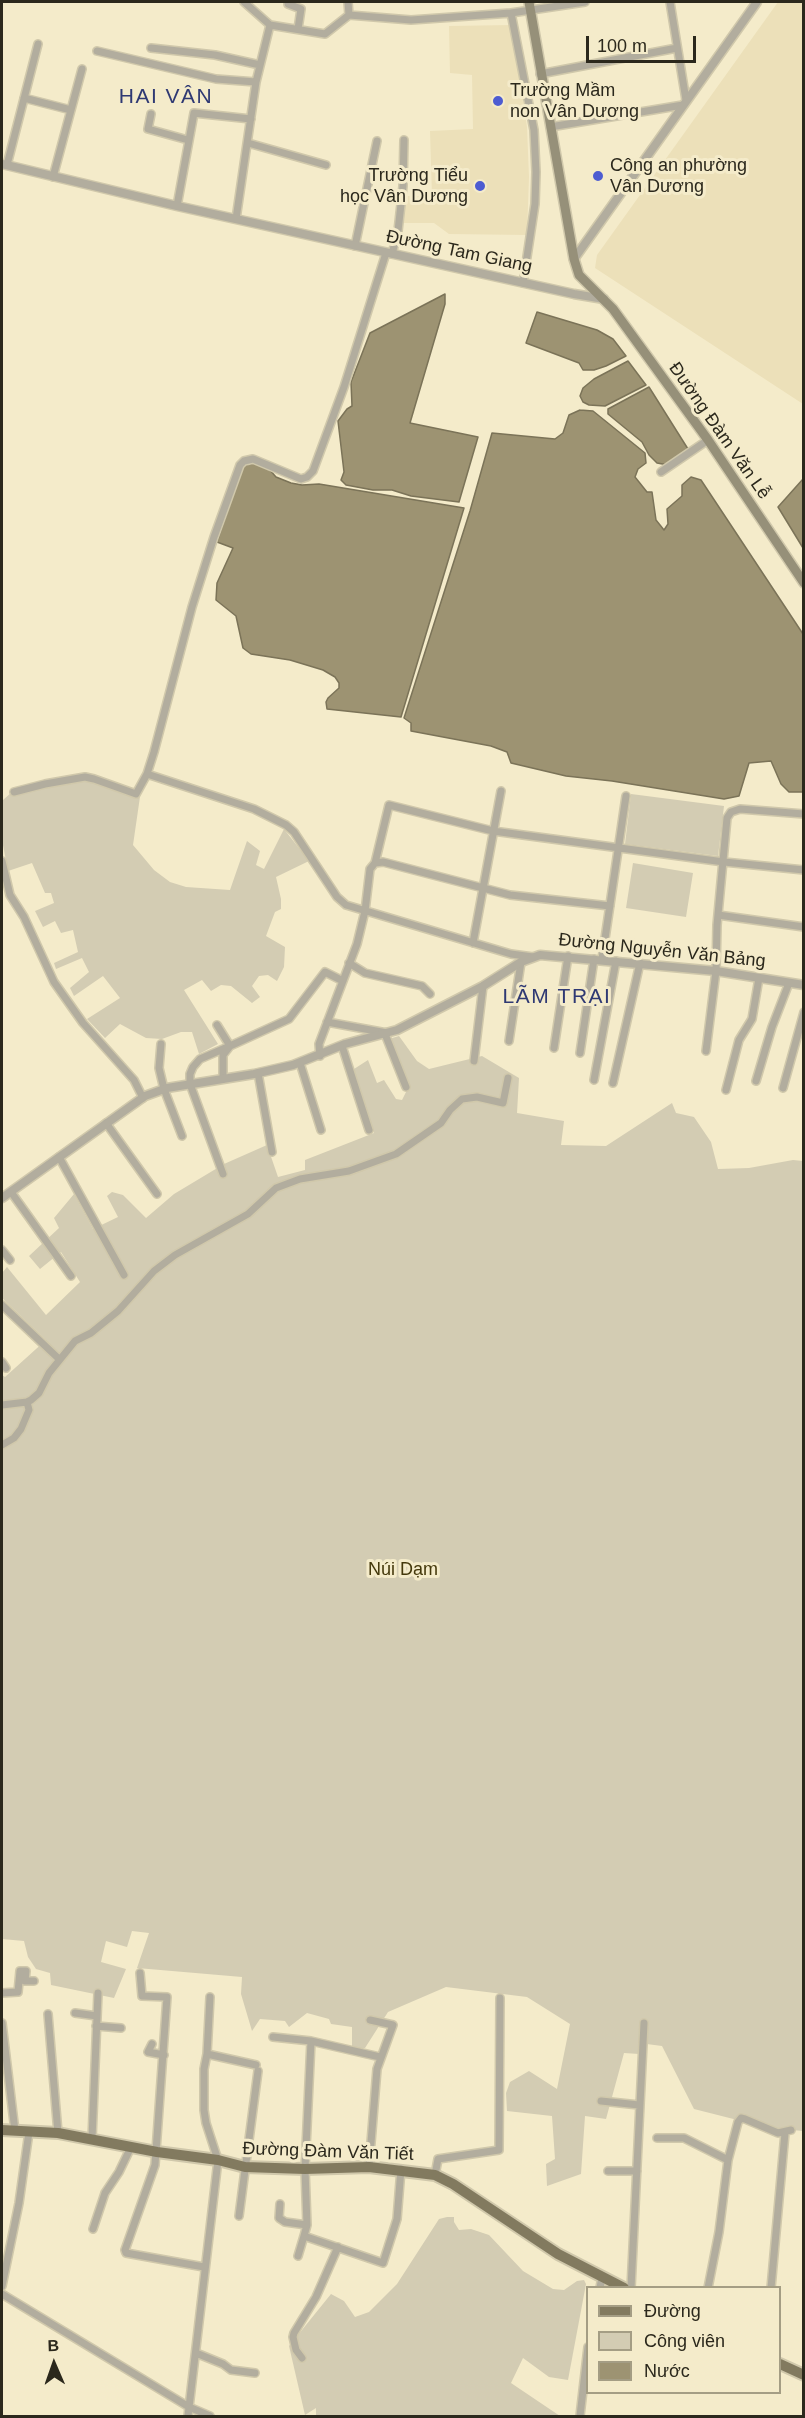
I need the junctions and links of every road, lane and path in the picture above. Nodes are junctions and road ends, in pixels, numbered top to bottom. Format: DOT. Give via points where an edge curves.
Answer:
graph roads {
  1 [pos="244,2"];
  2 [pos="288,2"];
  3 [pos="348,2"];
  4 [pos="585,2"];
  5 [pos="670,2"];
  6 [pos="757,2"];
  7 [pos="529,6"];
  8 [pos="511,14"];
  9 [pos="349,15"];
  10 [pos="270,25"];
  11 [pos="298,29"];
  12 [pos="38,44"];
  13 [pos="151,48"];
  14 [pos="677,48"];
  15 [pos="97,51"];
  16 [pos="260,65"];
  17 [pos="82,69"];
  18 [pos="540,74"];
  19 [pos="256,82"];
  20 [pos="24,98"];
  21 [pos="685,103"];
  22 [pos="70,110"];
  23 [pos="151,114"];
  24 [pos="251,119"];
  25 [pos="550,127"];
  26 [pos="188,140"];
  27 [pos="404,140"];
  28 [pos="377,141"];
  29 [pos="248,143"];
  30 [pos="4,164"];
  31 [pos="326,165"];
  32 [pos="53,177"];
  33 [pos="177,206"];
  34 [pos="236,219"];
  35 [pos="355,246"];
  36 [pos="389,254"];
  37 [pos="574,259"];
  38 [pos="523,283"];
  39 [pos="604,299"];
  40 [pos="708,440"];
  41 [pos="661,472"];
  42 [pos="804,583"];
  43 [pos="147,774"];
  44 [pos="501,791"];
  45 [pos="14,792"];
  46 [pos="626,796"];
  47 [pos="804,814"];
  48 [pos="493,831"];
  49 [pos="620,848"];
  50 [pos="2,861"];
  51 [pos="375,862"];
  52 [pos="724,862"];
  53 [pos="804,870"];
  54 [pos="482,888"];
  55 [pos="610,906"];
  56 [pos="365,911"];
  57 [pos="718,915"];
  58 [pos="804,927"];
  59 [pos="472,943"];
  60 [pos="568,956"];
  61 [pos="533,957"];
  62 [pos="598,959"];
  63 [pos="616,961"];
  64 [pos="521,962"];
  65 [pos="349,963"];
  66 [pos="640,963"];
  67 [pos="716,971"];
  68 [pos="759,978"];
  69 [pos="343,981"];
  70 [pos="789,983"];
  71 [pos="804,985"];
  72 [pos="483,986"];
  73 [pos="430,994"];
  74 [pos="804,1012"];
  75 [pos="327,1022"];
  76 [pos="217,1025"];
  77 [pos="387,1033"];
  78 [pos="508,1041"];
  79 [pos="161,1044"];
  80 [pos="230,1046"];
  81 [pos="342,1046"];
  82 [pos="554,1048"];
  83 [pos="706,1051"];
  84 [pos="580,1053"];
  85 [pos="320,1056"];
  86 [pos="474,1061"];
  87 [pos="300,1063"];
  88 [pos="258,1073"];
  89 [pos="508,1078"];
  90 [pos="223,1079"];
  91 [pos="594,1080"];
  92 [pos="756,1081"];
  93 [pos="613,1083"];
  94 [pos="190,1084"];
  95 [pos="406,1087"];
  96 [pos="783,1088"];
  97 [pos="164,1089"];
  98 [pos="726,1090"];
  99 [pos="143,1098"];
  100 [pos="106,1124"];
  101 [pos="321,1130"];
  102 [pos="369,1130"];
  103 [pos="182,1136"];
  104 [pos="272,1152"];
  105 [pos="59,1157"];
  106 [pos="223,1174"];
  107 [pos="11,1192"];
  108 [pos="157,1194"];
  109 [pos="2,1198"];
  110 [pos="2,1250"];
  111 [pos="10,1260"];
  112 [pos="124,1275"];
  113 [pos="71,1276"];
  114 [pos="2,1305"];
  115 [pos="59,1359"];
  116 [pos="27,1402"];
  117 [pos="2,1404"];
  118 [pos="2,1445"];
  119 [pos="140,1973"];
  120 [pos="34,1981"];
  121 [pos="2,1993"];
  122 [pos="98,1993"];
  123 [pos="210,1997"];
  124 [pos="500,1998"];
  125 [pos="75,2013"];
  126 [pos="48,2014"];
  127 [pos="97,2016"];
  128 [pos="370,2020"];
  129 [pos="2,2023"];
  130 [pos="644,2023"];
  131 [pos="96,2026"];
  132 [pos="121,2028"];
  133 [pos="273,2037"];
  134 [pos="311,2041"];
  135 [pos="152,2044"];
  136 [pos="207,2054"];
  137 [pos="164,2055"];
  138 [pos="380,2057"];
  139 [pos="601,2101"];
  140 [pos="639,2105"];
  141 [pos="2,2130"];
  142 [pos="15,2131"];
  143 [pos="29,2132"];
  144 [pos="58,2133"];
  145 [pos="657,2138"];
  146 [pos="92,2139"];
  147 [pos="131,2147"];
  148 [pos="157,2152"];
  149 [pos="218,2160"];
  150 [pos="728,2160"];
  151 [pos="245,2167"];
  152 [pos="369,2167"];
  153 [pos="305,2169"];
  154 [pos="401,2169"];
  155 [pos="608,2171"];
  156 [pos="637,2171"];
  157 [pos="435,2175"];
  158 [pos="280,2204"];
  159 [pos="239,2216"];
  160 [pos="307,2225"];
  161 [pos="93,2229"];
  162 [pos="304,2236"];
  163 [pos="338,2247"];
  164 [pos="298,2256"];
  165 [pos="204,2267"];
  166 [pos="601,2282"];
  167 [pos="2,2286"];
  168 [pos="616,2286"];
  169 [pos="631,2286"];
  170 [pos="708,2286"];
  171 [pos="771,2286"];
  172 [pos="2,2294"];
  173 [pos="196,2353"];
  174 [pos="302,2358"];
  175 [pos="586,2364"];
  176 [pos="781,2364"];
  177 [pos="255,2373"];
  178 [pos="804,2375"];
  179 [pos="189,2408"];
  180 [pos="188,2416"];
  181 [pos="210,2416"];
  182 [pos="580,2416"];
  1 -- 10 [label="street"];
  2 -- 11 [label="street" via="301,9"];
  3 -- 9 [label="street"];
  4 -- 7 [label="street"];
  5 -- 14 [label="street"];
  6 -- 21 [label="street"];
  7 -- 8 [label="street"];
  7 -- 18 [label="main road"];
  8 -- 9 [label="street" via="411,20"];
  8 -- 38 [label="street" via="534,130 536,172"];
  9 -- 11 [label="street" via="325,34"];
  10 -- 11 [label="street"];
  10 -- 16 [label="street"];
  12 -- 20 [label="street"];
  13 -- 16 [label="street"];
  14 -- 18 [label="street"];
  14 -- 21 [label="street"];
  15 -- 19 [label="street" via="216,79"];
  16 -- 19 [label="street"];
  17 -- 22 [label="street"];
  18 -- 25 [label="main road"];
  19 -- 24 [label="street"];
  20 -- 22 [label="street"];
  20 -- 30 [label="street"];
  21 -- 25 [label="street"];
  21 -- 37 [label="street"];
  22 -- 32 [label="street"];
  23 -- 26 [label="street" via="148,129"];
  24 -- 26 [label="street" via="194,113"];
  24 -- 29 [label="street"];
  25 -- 37 [label="main road"];
  26 -- 33 [label="street"];
  27 -- 36 [label="street" via="398,231"];
  28 -- 35 [label="street"];
  29 -- 31 [label="street"];
  29 -- 34 [label="street"];
  30 -- 32 [label="street, Đường Tam Giang"];
  32 -- 33 [label="street, Đường Tam Giang"];
  33 -- 34 [label="street, Đường Tam Giang"];
  34 -- 35 [label="street, Đường Tam Giang"];
  35 -- 36 [label="street, Đường Tam Giang"];
  36 -- 38 [label="street, Đường Tam Giang"];
  36 -- 43 [label="street" via="313,471 301,478 253,459 240,465 195,597"];
  37 -- 39 [label="main road" via="579,275"];
  38 -- 39 [label="street, Đường Tam Giang"];
  39 -- 40 [label="main road, Đường Đàm Văn Lễ"];
  40 -- 41 [label="street"];
  40 -- 42 [label="main road, Đường Đàm Văn Lễ"];
  43 -- 45 [label="street" via="136,794 85,777"];
  43 -- 56 [label="street" via="279,820 294,832 339,900"];
  44 -- 48 [label="street"];
  46 -- 49 [label="street"];
  47 -- 52 [label="street" via="747,809 731,812 726,825"];
  48 -- 49 [label="street"];
  48 -- 51 [label="street" via="389,805"];
  48 -- 54 [label="street"];
  49 -- 52 [label="street"];
  49 -- 55 [label="street"];
  50 -- 99 [label="street" via="10,895 54,982 83,1023 134,1080"];
  51 -- 54 [label="street"];
  51 -- 56 [label="street" via="370,869"];
  52 -- 53 [label="street"];
  52 -- 57 [label="street"];
  54 -- 55 [label="street" via="510,895"];
  54 -- 59 [label="street"];
  55 -- 62 [label="street"];
  56 -- 59 [label="street"];
  56 -- 65 [label="street"];
  57 -- 58 [label="street"];
  57 -- 67 [label="street"];
  59 -- 61 [label="street"];
  60 -- 61 [label="street, Đường Nguyễn Văn Bảng"];
  60 -- 62 [label="street, Đường Nguyễn Văn Bảng"];
  60 -- 82 [label="street"];
  61 -- 64 [label="street, Đường Nguyễn Văn Bảng"];
  62 -- 63 [label="street, Đường Nguyễn Văn Bảng"];
  62 -- 84 [label="street"];
  63 -- 66 [label="street, Đường Nguyễn Văn Bảng"];
  63 -- 91 [label="street"];
  64 -- 72 [label="street, Đường Nguyễn Văn Bảng"];
  64 -- 78 [label="street"];
  65 -- 69 [label="street"];
  65 -- 73 [label="street" via="365,974 422,986"];
  66 -- 67 [label="street, Đường Nguyễn Văn Bảng"];
  66 -- 93 [label="street"];
  67 -- 68 [label="street, Đường Nguyễn Văn Bảng"];
  67 -- 83 [label="street"];
  68 -- 70 [label="street, Đường Nguyễn Văn Bảng"];
  68 -- 98 [label="street" via="752,1019 739,1040"];
  69 -- 75 [label="street"];
  69 -- 80 [label="street" via="325,972 289,1019"];
  70 -- 71 [label="street, Đường Nguyễn Văn Bảng"];
  70 -- 92 [label="street"];
  72 -- 77 [label="street, Đường Nguyễn Văn Bảng"];
  72 -- 86 [label="street"];
  74 -- 96 [label="street"];
  75 -- 77 [label="street"];
  75 -- 85 [label="street" via="319,1044"];
  76 -- 80 [label="street"];
  77 -- 81 [label="street, Đường Nguyễn Văn Bảng"];
  77 -- 95 [label="street"];
  79 -- 97 [label="street" via="159,1068"];
  80 -- 90 [label="street" via="223,1055"];
  80 -- 94 [label="street" via="200,1059 190,1074"];
  81 -- 85 [label="street, Đường Nguyễn Văn Bảng"];
  81 -- 102 [label="street"];
  85 -- 87 [label="street, Đường Nguyễn Văn Bảng"];
  87 -- 88 [label="street, Đường Nguyễn Văn Bảng"];
  87 -- 101 [label="street"];
  88 -- 90 [label="street, Đường Nguyễn Văn Bảng"];
  88 -- 104 [label="street"];
  89 -- 115 [label="street" via="503,1103 477,1097 462,1099 426,1135 388,1158 276,1188 248,1214 154,1270 118,1311 75,1341"];
  90 -- 94 [label="street, Đường Nguyễn Văn Bảng"];
  94 -- 97 [label="street, Đường Nguyễn Văn Bảng"];
  94 -- 106 [label="street"];
  97 -- 99 [label="street, Đường Nguyễn Văn Bảng"];
  97 -- 103 [label="street"];
  99 -- 100 [label="street, Đường Nguyễn Văn Bảng"];
  100 -- 105 [label="street, Đường Nguyễn Văn Bảng"];
  100 -- 108 [label="street"];
  105 -- 107 [label="street, Đường Nguyễn Văn Bảng"];
  105 -- 112 [label="street"];
  107 -- 109 [label="street, Đường Nguyễn Văn Bảng"];
  107 -- 113 [label="street"];
  110 -- 111 [label="street"];
  114 -- 115 [label="street"];
  115 -- 116 [label="street" via="39,1393"];
  116 -- 117 [label="street"];
  116 -- 118 [label="street" via="29,1410 21,1429"];
  119 -- 137 [label="street" via="142,1996 167,1997"];
  120 -- 121 [label="street" via="25,1981 26,1971 20,1971 18,1992"];
  122 -- 127 [label="street"];
  123 -- 136 [label="street"];
  124 -- 157 [label="street" via="499,2150 438,2159"];
  125 -- 127 [label="street"];
  126 -- 144 [label="street"];
  127 -- 131 [label="street"];
  128 -- 138 [label="street" via="393,2025"];
  129 -- 142 [label="street"];
  130 -- 140 [label="street"];
  131 -- 132 [label="street"];
  131 -- 146 [label="street"];
  133 -- 134 [label="street"];
  134 -- 138 [label="street"];
  134 -- 153 [label="street"];
  135 -- 137 [label="street" via="148,2052"];
  136 -- 149 [label="street" via="204,2110"];
  136 -- 151 [label="street" via="257,2068"];
  137 -- 148 [label="street"];
  138 -- 152 [label="street"];
  139 -- 140 [label="street"];
  140 -- 156 [label="street"];
  141 -- 142 [label="main road, Đường Đàm Văn Tiết"];
  142 -- 143 [label="main road, Đường Đàm Văn Tiết"];
  143 -- 144 [label="main road, Đường Đàm Văn Tiết"];
  143 -- 167 [label="street"];
  144 -- 146 [label="main road, Đường Đàm Văn Tiết"];
  145 -- 150 [label="street" via="684,2138"];
  146 -- 147 [label="main road, Đường Đàm Văn Tiết"];
  147 -- 148 [label="main road, Đường Đàm Văn Tiết"];
  147 -- 161 [label="street" via="105,2193"];
  148 -- 149 [label="main road, Đường Đàm Văn Tiết"];
  148 -- 165 [label="street" via="125,2250"];
  149 -- 151 [label="main road, Đường Đàm Văn Tiết"];
  149 -- 165 [label="street"];
  150 -- 170 [label="street"];
  150 -- 171 [label="street" via="741,2118 778,2133 788,2131"];
  151 -- 153 [label="main road, Đường Đàm Văn Tiết"];
  151 -- 159 [label="street"];
  152 -- 153 [label="main road, Đường Đàm Văn Tiết"];
  152 -- 154 [label="main road, Đường Đàm Văn Tiết"];
  153 -- 160 [label="street"];
  154 -- 157 [label="main road, Đường Đàm Văn Tiết"];
  154 -- 163 [label="street" via="397,2219 383,2263"];
  155 -- 156 [label="street"];
  156 -- 169 [label="street"];
  157 -- 166 [label="main road, Đường Đàm Văn Tiết"];
  158 -- 160 [label="street" via="279,2218"];
  160 -- 162 [label="street"];
  162 -- 163 [label="street"];
  162 -- 164 [label="street"];
  163 -- 174 [label="street" via="294,2333 296,2350"];
  165 -- 173 [label="street"];
  166 -- 168 [label="main road, Đường Đàm Văn Tiết"];
  172 -- 179 [label="street"];
  173 -- 177 [label="street" via="231,2370"];
  173 -- 179 [label="street"];
  175 -- 182 [label="street"];
  176 -- 178 [label="main road"];
  179 -- 180 [label="street"];
  179 -- 181 [label="street"];
}
